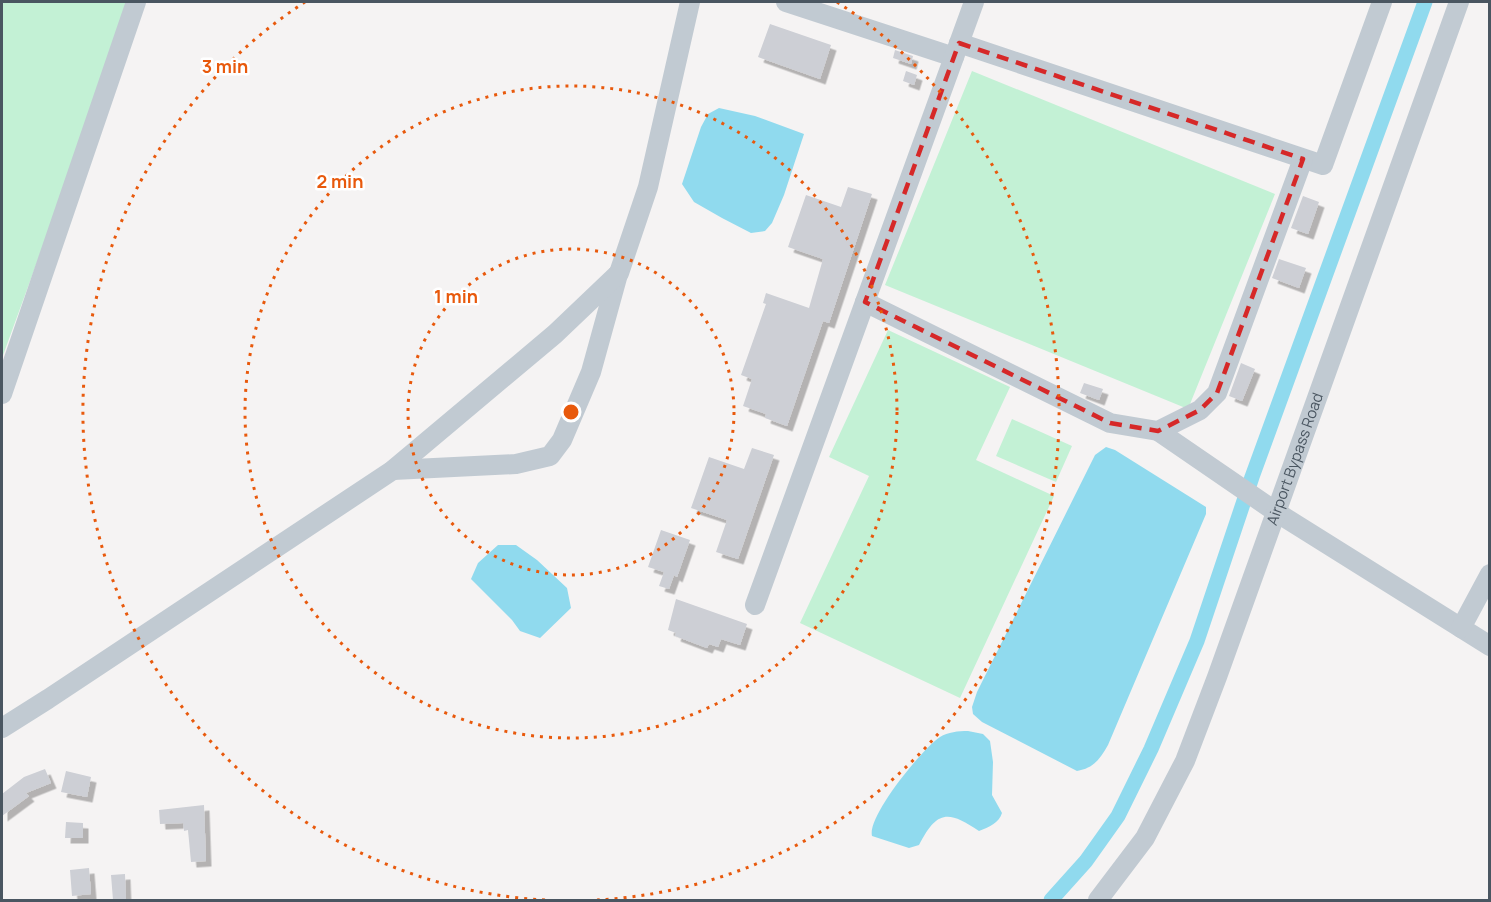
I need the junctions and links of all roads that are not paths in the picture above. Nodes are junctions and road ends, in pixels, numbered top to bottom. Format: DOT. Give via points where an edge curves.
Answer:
graph roads {
  1 [pos="136,2"];
  2 [pos="690,2"];
  3 [pos="786,2"];
  4 [pos="974,2"];
  5 [pos="1382,2"];
  6 [pos="1459,2"];
  7 [pos="956,50"];
  8 [pos="1303,159"];
  9 [pos="619,273"];
  10 [pos="865,302"];
  11 [pos="2,394"];
  12 [pos="1158,431"];
  13 [pos="393,470"];
  14 [pos="1276,513"];
  15 [pos="1490,574"];
  16 [pos="755,605"];
  17 [pos="1461,628"];
  18 [pos="1490,646"];
  19 [pos="2,728"];
  20 [pos="1098,900"];
  1 -- 11 [label="street"];
  2 -- 9 [label="street" via="648,187"];
  3 -- 7 [label="street"];
  4 -- 7 [label="street"];
  5 -- 8 [label="street" via="1323,165"];
  6 -- 14 [label="street, Airport Bypass Road"];
  7 -- 8 [label="street"];
  7 -- 10 [label="street"];
  8 -- 12 [label="street" via="1217,393 1200,410"];
  9 -- 13 [label="street" via="555,334"];
  9 -- 13 [label="street" via="591,372 562,440 550,456 516,464"];
  10 -- 12 [label="street" via="1110,423"];
  10 -- 16 [label="street"];
  12 -- 14 [label="street"];
  13 -- 19 [label="street"];
  14 -- 17 [label="street"];
  14 -- 20 [label="street, Airport Bypass Road" via="1185,760 1145,838"];
  15 -- 17 [label="street"];
  17 -- 18 [label="street"];
}
